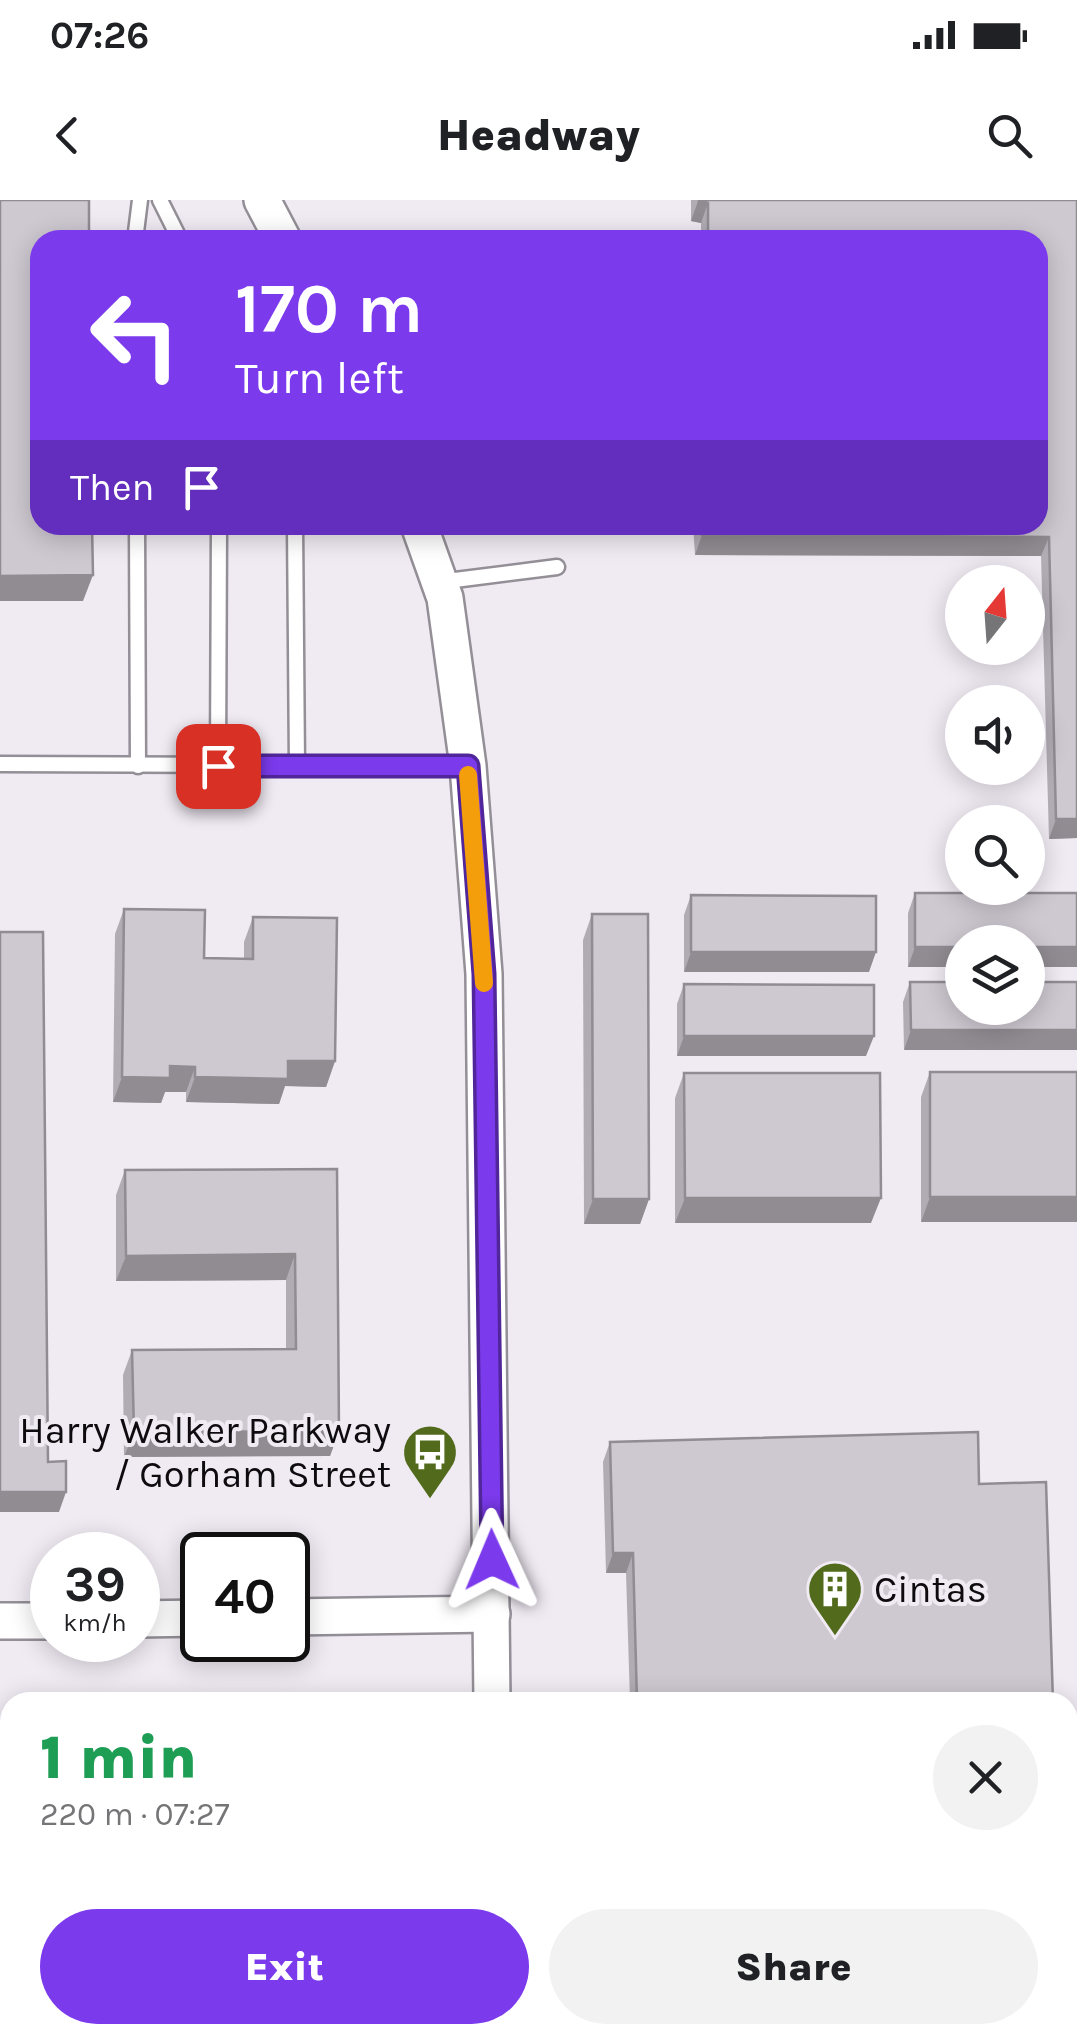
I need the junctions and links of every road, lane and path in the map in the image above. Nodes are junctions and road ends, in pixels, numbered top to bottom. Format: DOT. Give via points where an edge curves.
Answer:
graph roads {
  1 [pos="140,200"];
  2 [pos="160,200"];
  3 [pos="262,200"];
  4 [pos="136,230"];
  5 [pos="175,230"];
  6 [pos="278,230"];
  7 [pos="137,535"];
  8 [pos="218,535"];
  9 [pos="295,535"];
  10 [pos="423,535"];
  11 [pos="557,566"];
  12 [pos="439,582"];
  13 [pos="0,764"];
  14 [pos="138,766"];
  15 [pos="218,766"];
  16 [pos="297,766"];
  17 [pos="468,766"];
  18 [pos="492,1614"];
  19 [pos="310,1617"];
  20 [pos="30,1621"];
  21 [pos="0,1622"];
  22 [pos="492,1692"];
  1 -- 4 [label="lane"];
  2 -- 5 [label="lane"];
  3 -- 6 [label="street"];
  7 -- 14 [label="lane"];
  8 -- 15 [label="lane"];
  9 -- 16 [label="lane"];
  10 -- 12 [label="street"];
  11 -- 12 [label="lane"];
  12 -- 17 [label="street"];
  13 -- 14 [label="lane"];
  14 -- 15 [label="lane"];
  15 -- 16 [label="lane"];
  16 -- 17 [label="lane"];
  17 -- 18 [label="street" via="484,974"];
  18 -- 19 [label="street"];
  18 -- 22 [label="street"];
  20 -- 21 [label="street"];
}
